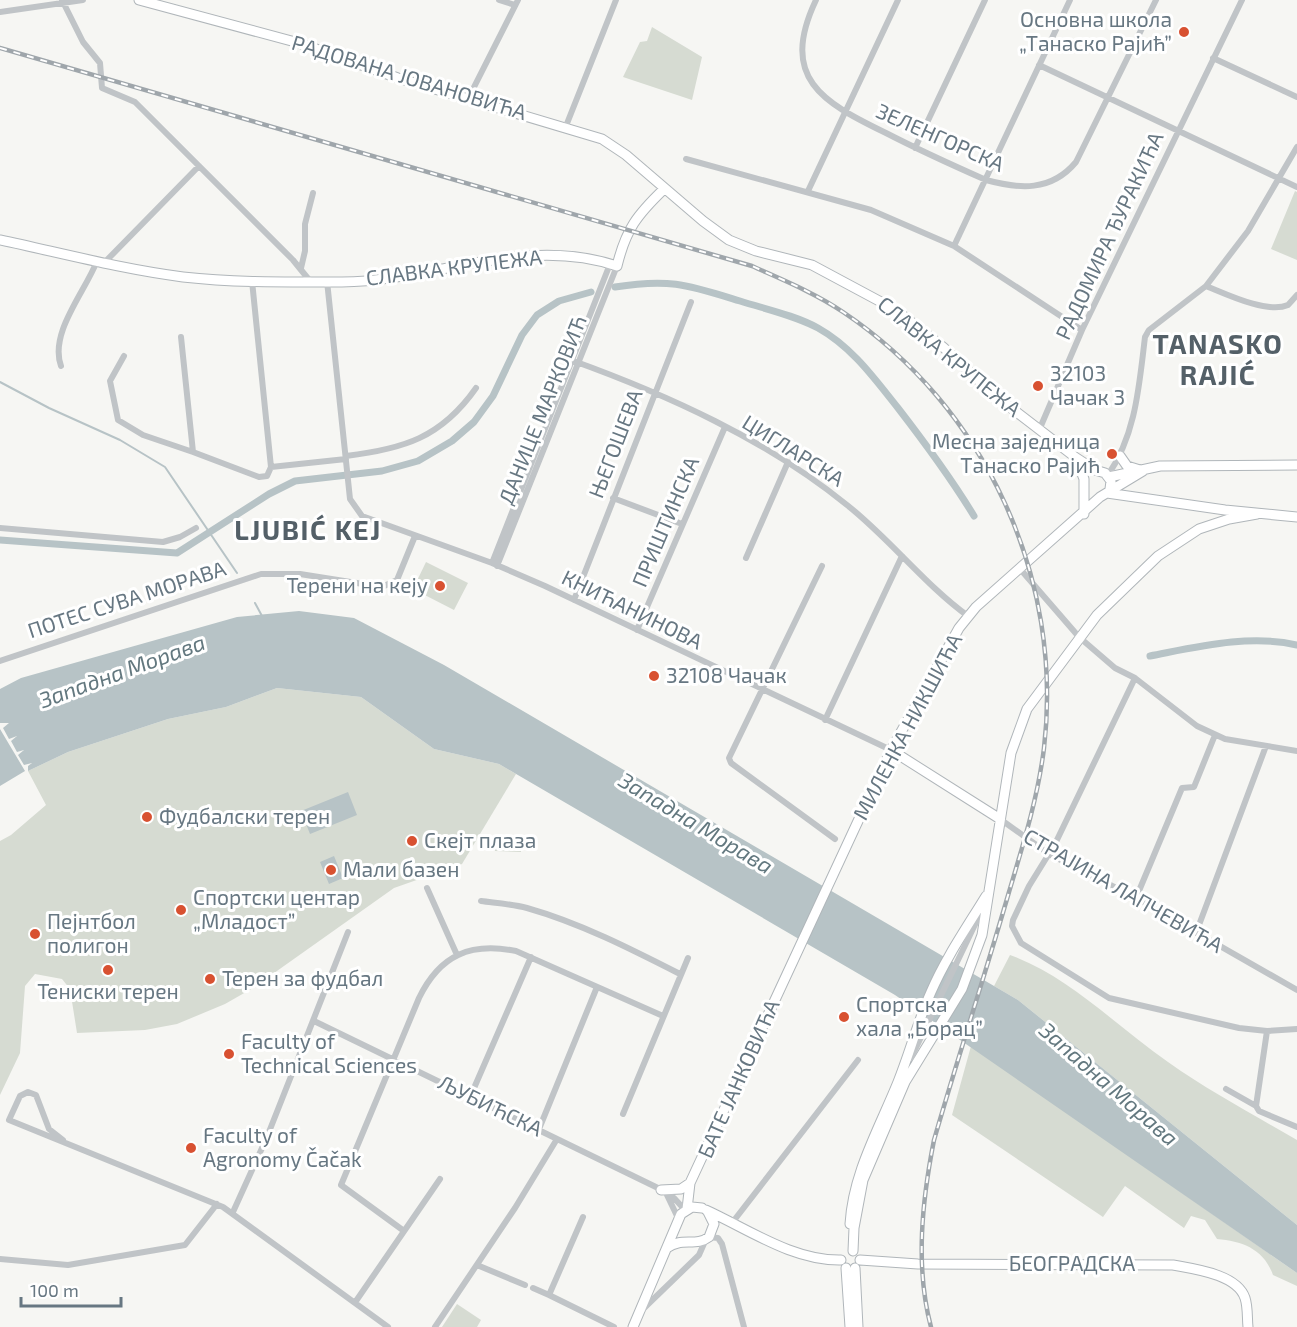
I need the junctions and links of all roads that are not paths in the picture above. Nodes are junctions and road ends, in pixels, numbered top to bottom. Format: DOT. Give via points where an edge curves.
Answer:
graph roads {
  1 [pos="83,0"];
  2 [pos="139,0"];
  3 [pos="499,0"];
  4 [pos="616,0"];
  5 [pos="816,0"];
  6 [pos="898,0"];
  7 [pos="985,0"];
  8 [pos="1070,0"];
  9 [pos="1156,0"];
  10 [pos="1242,0"];
  11 [pos="62,1"];
  12 [pos="154,2"];
  13 [pos="517,3"];
  14 [pos="0,12"];
  15 [pos="1213,58"];
  16 [pos="1039,65"];
  17 [pos="1109,98"];
  18 [pos="1297,98"];
  19 [pos="468,99"];
  20 [pos="845,113"];
  21 [pos="566,126"];
  22 [pos="1178,131"];
  23 [pos="1297,147"];
  24 [pos="915,148"];
  25 [pos="686,159"];
  26 [pos="199,166"];
  27 [pos="1276,179"];
  28 [pos="986,180"];
  29 [pos="1297,187"];
  30 [pos="664,189"];
  31 [pos="808,191"];
  32 [pos="313,193"];
  33 [pos="0,240"];
  34 [pos="954,246"];
  35 [pos="101,262"];
  36 [pos="614,265"];
  37 [pos="301,268"];
  38 [pos="252,281"];
  39 [pos="310,281"];
  40 [pos="327,281"];
  41 [pos="1206,286"];
  42 [pos="1297,295"];
  43 [pos="691,302"];
  44 [pos="1082,330"];
  45 [pos="180,337"];
  46 [pos="124,356"];
  47 [pos="571,360"];
  48 [pos="580,364"];
  49 [pos="61,366"];
  50 [pos="476,388"];
  51 [pos="653,394"];
  52 [pos="725,427"];
  53 [pos="1040,428"];
  54 [pos="196,453"];
  55 [pos="1120,456"];
  56 [pos="346,457"];
  57 [pos="1075,457"];
  58 [pos="788,462"];
  59 [pos="1297,465"];
  60 [pos="271,467"];
  61 [pos="1095,470"];
  62 [pos="1143,471"];
  63 [pos="1108,476"];
  64 [pos="1084,484"];
  65 [pos="1106,493"];
  66 [pos="613,498"];
  67 [pos="1202,507"];
  68 [pos="1084,514"];
  69 [pos="1257,514"];
  70 [pos="1297,517"];
  71 [pos="682,524"];
  72 [pos="1204,527"];
  73 [pos="0,528"];
  74 [pos="196,528"];
  75 [pos="415,536"];
  76 [pos="902,556"];
  77 [pos="746,558"];
  78 [pos="495,565"];
  79 [pos="822,566"];
  80 [pos="1021,570"];
  81 [pos="574,600"];
  82 [pos="968,616"];
  83 [pos="638,630"];
  84 [pos="1079,637"];
  85 [pos="0,661"];
  86 [pos="1135,678"];
  87 [pos="762,691"];
  88 [pos="825,720"];
  89 [pos="1215,735"];
  90 [pos="1266,746"];
  91 [pos="891,750"];
  92 [pos="1297,751"];
  93 [pos="1000,819"];
  94 [pos="835,839"];
  95 [pos="1048,854"];
  96 [pos="427,888"];
  97 [pos="1136,898"];
  98 [pos="481,901"];
  99 [pos="981,912"];
  100 [pos="348,932"];
  101 [pos="1196,933"];
  102 [pos="457,955"];
  103 [pos="531,957"];
  104 [pos="688,958"];
  105 [pos="680,974"];
  106 [pos="783,982"];
  107 [pos="597,987"];
  108 [pos="1297,990"];
  109 [pos="663,1016"];
  110 [pos="314,1021"];
  111 [pos="1297,1029"];
  112 [pos="1267,1031"];
  113 [pos="858,1060"];
  114 [pos="392,1061"];
  115 [pos="902,1081"];
  116 [pos="1226,1089"];
  117 [pos="471,1095"];
  118 [pos="1256,1106"];
  119 [pos="623,1114"];
  120 [pos="1297,1127"];
  121 [pos="539,1129"];
  122 [pos="557,1139"];
  123 [pos="63,1140"];
  124 [pos="440,1179"];
  125 [pos="693,1180"];
  126 [pos="663,1191"];
  127 [pos="217,1204"];
  128 [pos="686,1209"];
  129 [pos="704,1209"];
  130 [pos="233,1212"];
  131 [pos="583,1217"];
  132 [pos="678,1222"];
  133 [pos="732,1223"];
  134 [pos="404,1231"];
  135 [pos="710,1235"];
  136 [pos="689,1242"];
  137 [pos="851,1251"];
  138 [pos="664,1252"];
  139 [pos="0,1259"];
  140 [pos="850,1264"];
  141 [pos="477,1265"];
  142 [pos="525,1285"];
  143 [pos="533,1288"];
  144 [pos="549,1295"];
  145 [pos="356,1301"];
  146 [pos="639,1314"];
  147 [pos="388,1327"];
  148 [pos="435,1327"];
  149 [pos="614,1327"];
  150 [pos="633,1327"];
  151 [pos="744,1327"];
  152 [pos="850,1327"];
  153 [pos="858,1327"];
  154 [pos="1248,1327"];
  1 -- 11 [label="street"];
  2 -- 12 [label="main road, РАДОВАНА ЈОВАНОВИЋА"];
  3 -- 13 [label="street"];
  4 -- 21 [label="street"];
  5 -- 20 [label="street, ЗЕЛЕНГОРСКА" via="803,35 804,64 817,91"];
  6 -- 20 [label="street"];
  7 -- 24 [label="street"];
  8 -- 16 [label="street"];
  9 -- 17 [label="street, ЗЕЛЕНГОРСКА"];
  10 -- 15 [label="street, РАДОМИРА ЂУРАКИЋА"];
  11 -- 14 [label="street"];
  11 -- 26 [label="street" via="83,42 100,63 102,88 135,102"];
  12 -- 19 [label="main road, РАДОВАНА ЈОВАНОВИЋА" via="298,43"];
  13 -- 19 [label="street"];
  15 -- 18 [label="street"];
  15 -- 22 [label="street, РАДОМИРА ЂУРАКИЋА"];
  16 -- 17 [label="street"];
  16 -- 28 [label="street"];
  17 -- 22 [label="street"];
  17 -- 28 [label="street, ЗЕЛЕНГОРСКА" via="1085,147 1062,175 1029,188"];
  19 -- 21 [label="main road, РАДОВАНА ЈОВАНОВИЋА"];
  20 -- 24 [label="street, ЗЕЛЕНГОРСКА"];
  20 -- 31 [label="street"];
  21 -- 30 [label="main road, РАДОВАНА ЈОВАНОВИЋА" via="615,147"];
  22 -- 27 [label="street"];
  22 -- 44 [label="street, РАДОМИРА ЂУРАКИЋА"];
  23 -- 27 [label="street"];
  24 -- 28 [label="street, ЗЕЛЕНГОРСКА"];
  25 -- 31 [label="street"];
  26 -- 35 [label="street"];
  26 -- 37 [label="street"];
  27 -- 29 [label="street"];
  27 -- 41 [label="street" via="1248,231"];
  28 -- 34 [label="street"];
  30 -- 36 [label="main road" via="631,225"];
  30 -- 53 [label="main road, СЛАВКА КРУПЕЖА" via="712,229 739,245 812,265 890,306 924,330 993,394"];
  31 -- 34 [label="street" via="872,210"];
  32 -- 37 [label="street" via="305,224"];
  33 -- 35 [label="main road, СЛАВКА КРУПЕЖА"];
  34 -- 44 [label="street"];
  35 -- 38 [label="main road, СЛАВКА КРУПЕЖА" via="176,276"];
  35 -- 49 [label="street" via="66,323 57,354"];
  36 -- 40 [label="main road, СЛАВКА КРУПЕЖА" via="567,257 523,256 375,279"];
  36 -- 47 [label="street, ДАНИЦЕ МАРКОВИЋ"];
  36 -- 48 [label="street, ДАНИЦЕ МАРКОВИЋ"];
  37 -- 39 [label="street"];
  38 -- 39 [label="main road, СЛАВКА КРУПЕЖА"];
  38 -- 60 [label="street"];
  39 -- 40 [label="main road, СЛАВКА КРУПЕЖА"];
  40 -- 56 [label="street"];
  41 -- 42 [label="street" via="1274,307 1288,305"];
  41 -- 55 [label="street" via="1149,330 1136,412"];
  43 -- 51 [label="street, ЊЕГОШЕВА"];
  44 -- 53 [label="street, РАДОМИРА ЂУРАКИЋА"];
  45 -- 54 [label="street"];
  46 -- 54 [label="street" via="110,381 118,420 142,435"];
  47 -- 48 [label="street, ЦИГЛАРСКА"];
  47 -- 78 [label="street, ДАНИЦЕ МАРКОВИЋ"];
  48 -- 51 [label="street, ЦИГЛАРСКА"];
  48 -- 78 [label="street, ДАНИЦЕ МАРКОВИЋ"];
  50 -- 56 [label="street" via="454,416 412,443"];
  51 -- 52 [label="street, ЦИГЛАРСКА"];
  51 -- 66 [label="street, ЊЕГОШЕВА"];
  52 -- 58 [label="street, ЦИГЛАРСКА"];
  52 -- 71 [label="street, ПРИШТИНСКА"];
  53 -- 57 [label="main road, СЛАВКА КРУПЕЖА"];
  54 -- 60 [label="street" via="259,477 267,476"];
  55 -- 62 [label="main road" via="1127,466"];
  55 -- 63 [label="street"];
  56 -- 60 [label="street"];
  56 -- 75 [label="street, КНИЋАНИНОВА" via="350,500 355,509 362,516"];
  57 -- 61 [label="main road, СЛАВКА КРУПЕЖА"];
  57 -- 64 [label="main road"];
  58 -- 76 [label="street, ЦИГЛАРСКА" via="850,507"];
  58 -- 77 [label="street"];
  59 -- 62 [label="main road" via="1206,464 1160,466"];
  61 -- 63 [label="main road, СЛАВКА КРУПЕЖА"];
  61 -- 64 [label="main road"];
  62 -- 63 [label="main road"];
  62 -- 65 [label="main road, МИЛЕНКА НИКШИЋА"];
  63 -- 65 [label="main road"];
  64 -- 65 [label="main road" via="1092,497"];
  64 -- 68 [label="main road"];
  65 -- 67 [label="main road"];
  65 -- 68 [label="main road, МИЛЕНКА НИКШИЋА"];
  66 -- 71 [label="street"];
  66 -- 81 [label="street, ЊЕГОШЕВА"];
  67 -- 69 [label="main road"];
  67 -- 72 [label="main road" via="1208,516"];
  68 -- 80 [label="main road, МИЛЕНКА НИКШИЋА"];
  69 -- 70 [label="main road"];
  69 -- 72 [label="main road"];
  71 -- 83 [label="street, ПРИШТИНСКА"];
  72 -- 84 [label="main road" via="1158,556"];
  73 -- 74 [label="street" via="163,542"];
  75 -- 78 [label="street, КНИЋАНИНОВА"];
  75 -- 85 [label="street, ПОТЕС СУВА МОРАВА" via="397,579 382,587 300,574 261,574"];
  76 -- 82 [label="street, ЦИГЛАРСКА"];
  76 -- 88 [label="street"];
  78 -- 81 [label="street, КНИЋАНИНОВА"];
  79 -- 87 [label="street"];
  80 -- 82 [label="main road, МИЛЕНКА НИКШИЋА"];
  80 -- 84 [label="street"];
  81 -- 83 [label="street, КНИЋАНИНОВА"];
  82 -- 91 [label="main road, МИЛЕНКА НИКШИЋА" via="934,669"];
  83 -- 87 [label="street, КНИЋАНИНОВА"];
  84 -- 86 [label="street" via="1115,668"];
  84 -- 93 [label="main road" via="1027,709 1020,725"];
  86 -- 89 [label="street" via="1197,726"];
  86 -- 95 [label="street"];
  87 -- 88 [label="street, КНИЋАНИНОВА"];
  87 -- 94 [label="street" via="730,753 731,763"];
  88 -- 91 [label="street, КНИЋАНИНОВА"];
  89 -- 90 [label="street"];
  89 -- 97 [label="street" via="1194,787 1182,788"];
  90 -- 92 [label="street"];
  90 -- 101 [label="street"];
  91 -- 93 [label="main road, СТРАЈИНА ЛАПЧЕВИЋА"];
  91 -- 106 [label="main road, МИЛЕНКА НИКШИЋА"];
  93 -- 95 [label="street, СТРАЈИНА ЛАПЧЕВИЋА"];
  93 -- 99 [label="main road"];
  95 -- 97 [label="street, СТРАЈИНА ЛАПЧЕВИЋА"];
  95 -- 112 [label="street" via="1013,920 1021,943 1101,996"];
  96 -- 102 [label="street"];
  97 -- 101 [label="street, СТРАЈИНА ЛАПЧЕВИЋА"];
  98 -- 105 [label="street" via="554,916"];
  99 -- 115 [label="main road" via="932,988 914,1032"];
  99 -- 115 [label="main road" via="982,935 962,989"];
  100 -- 110 [label="street"];
  101 -- 108 [label="street, СТРАЈИНА ЛАПЧЕВИЋА"];
  102 -- 103 [label="street" via="486,948"];
  102 -- 114 [label="street" via="441,965 424,986"];
  103 -- 107 [label="street"];
  103 -- 117 [label="street"];
  104 -- 105 [label="street"];
  105 -- 109 [label="street"];
  106 -- 125 [label="main road, БАТЕ ЈАНКОВИЋА"];
  107 -- 109 [label="street"];
  107 -- 121 [label="street"];
  109 -- 119 [label="street"];
  110 -- 114 [label="street, ЉУБИЋСКА"];
  110 -- 130 [label="street"];
  111 -- 112 [label="street"];
  112 -- 118 [label="street"];
  113 -- 133 [label="street"];
  114 -- 117 [label="street, ЉУБИЋСКА"];
  114 -- 134 [label="street" via="341,1185"];
  115 -- 137 [label="main road" via="863,1180"];
  116 -- 118 [label="street"];
  117 -- 121 [label="street, ЉУБИЋСКА"];
  118 -- 120 [label="street" via="1259,1111"];
  121 -- 122 [label="street, ЉУБИЋСКА"];
  122 -- 126 [label="street, ЉУБИЋСКА"];
  122 -- 141 [label="street"];
  123 -- 123 [label="street" via="9,1120 21,1096 28,1092 36,1095 49,1129"];
  123 -- 127 [label="street"];
  124 -- 134 [label="street"];
  125 -- 126 [label="main road" via="675,1191"];
  125 -- 128 [label="main road, БАТЕ ЈАНКОВИЋА"];
  125 -- 129 [label="main road, БАТЕ ЈАНКОВИЋА" via="693,1198"];
  126 -- 128 [label="street, ЉУБИЋСКА"];
  126 -- 132 [label="street" via="676,1209"];
  127 -- 130 [label="street"];
  127 -- 139 [label="street" via="184,1245 68,1265"];
  128 -- 129 [label="main road"];
  128 -- 132 [label="main road"];
  129 -- 133 [label="main road"];
  129 -- 135 [label="main road" via="713,1218"];
  130 -- 145 [label="street"];
  131 -- 144 [label="street"];
  132 -- 136 [label="main road" via="681,1235"];
  132 -- 138 [label="main road"];
  133 -- 135 [label="main road" via="724,1223"];
  133 -- 140 [label="main road" via="808,1256"];
  134 -- 145 [label="street"];
  135 -- 136 [label="main road" via="698,1243"];
  135 -- 146 [label="street" via="699,1255"];
  135 -- 151 [label="street" via="722,1244"];
  136 -- 138 [label="main road" via="675,1243"];
  137 -- 140 [label="main road"];
  137 -- 140 [label="main road"];
  138 -- 146 [label="main road"];
  140 -- 152 [label="main road"];
  140 -- 153 [label="main road"];
  140 -- 154 [label="main road, БЕОГРАДСКА" via="1173,1265 1211,1274 1237,1286 1245,1297"];
  141 -- 142 [label="street"];
  141 -- 148 [label="street"];
  143 -- 144 [label="street"];
  144 -- 149 [label="street"];
  145 -- 147 [label="street"];
  146 -- 150 [label="main road"];
}
